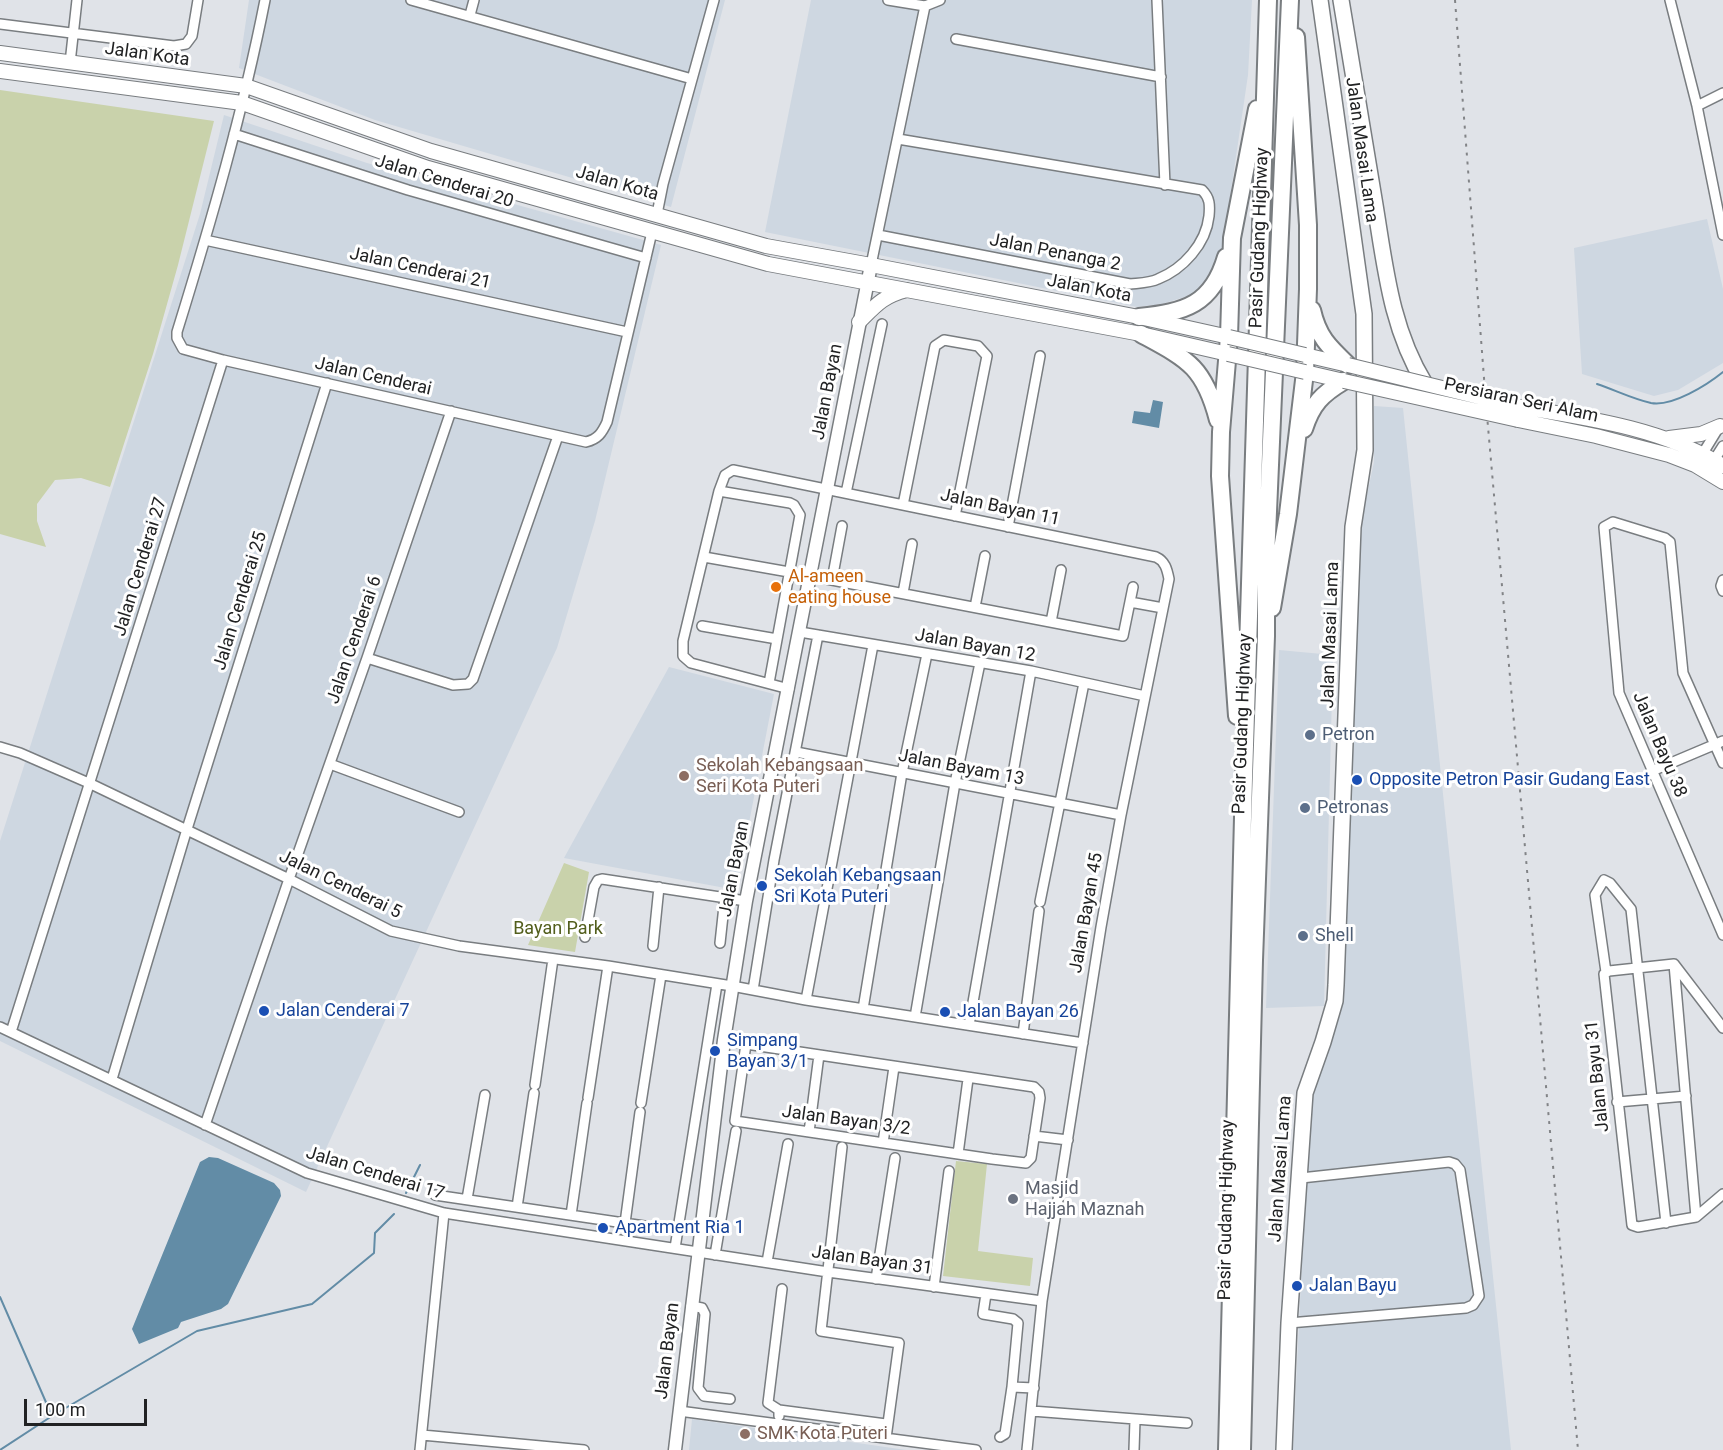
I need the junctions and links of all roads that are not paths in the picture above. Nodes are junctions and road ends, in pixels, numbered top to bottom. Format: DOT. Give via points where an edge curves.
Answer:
graph roads {
  1 [pos="77,0"];
  2 [pos="198,0"];
  3 [pos="265,0"];
  4 [pos="411,0"];
  5 [pos="474,0"];
  6 [pos="714,0"];
  7 [pos="888,0"];
  8 [pos="940,0"];
  9 [pos="1156,0"];
  10 [pos="1268,0"];
  11 [pos="1291,0"];
  12 [pos="1320,0"];
  13 [pos="1341,0"];
  14 [pos="1670,0"];
  15 [pos="926,6"];
  16 [pos="470,15"];
  17 [pos="0,24"];
  18 [pos="73,35"];
  19 [pos="956,39"];
  20 [pos="1267,40"];
  21 [pos="0,53"];
  22 [pos="70,63"];
  23 [pos="0,70"];
  24 [pos="1161,77"];
  25 [pos="692,79"];
  26 [pos="246,86"];
  27 [pos="1723,93"];
  28 [pos="242,103"];
  29 [pos="1696,106"];
  30 [pos="234,134"];
  31 [pos="898,139"];
  32 [pos="1165,185"];
  33 [pos="657,214"];
  34 [pos="652,232"];
  35 [pos="878,235"];
  36 [pos="1723,235"];
  37 [pos="1232,238"];
  38 [pos="205,240"];
  39 [pos="646,258"];
  40 [pos="872,265"];
  41 [pos="868,282"];
  42 [pos="1308,289"];
  43 [pos="909,290"];
  44 [pos="1139,317"];
  45 [pos="860,322"];
  46 [pos="882,324"];
  47 [pos="627,332"];
  48 [pos="1141,334"];
  49 [pos="1229,337"];
  50 [pos="1228,354"];
  51 [pos="1040,356"];
  52 [pos="223,360"];
  53 [pos="1305,364"];
  54 [pos="1346,373"];
  55 [pos="327,383"];
  56 [pos="1425,384"];
  57 [pos="451,411"];
  58 [pos="1519,414"];
  59 [pos="1722,423"];
  60 [pos="1221,432"];
  61 [pos="558,436"];
  62 [pos="1655,437"];
  63 [pos="1723,446"];
  64 [pos="1297,448"];
  65 [pos="1708,464"];
  66 [pos="1723,482"];
  67 [pos="827,490"];
  68 [pos="719,491"];
  69 [pos="846,493"];
  70 [pos="903,505"];
  71 [pos="955,516"];
  72 [pos="842,526"];
  73 [pos="1008,527"];
  74 [pos="912,544"];
  75 [pos="985,556"];
  76 [pos="704,557"];
  77 [pos="1164,564"];
  78 [pos="1061,570"];
  79 [pos="789,572"];
  80 [pos="811,576"];
  81 [pos="832,580"];
  82 [pos="1133,587"];
  83 [pos="903,593"];
  84 [pos="1130,602"];
  85 [pos="975,607"];
  86 [pos="1163,608"];
  87 [pos="1051,622"];
  88 [pos="702,626"];
  89 [pos="800,632"];
  90 [pos="818,635"];
  91 [pos="1266,636"];
  92 [pos="777,639"];
  93 [pos="873,645"];
  94 [pos="927,654"];
  95 [pos="367,658"];
  96 [pos="980,663"];
  97 [pos="1031,671"];
  98 [pos="769,683"];
  99 [pos="1084,683"];
  100 [pos="789,689"];
  101 [pos="1145,696"];
  102 [pos="1719,743"];
  103 [pos="0,747"];
  104 [pos="796,752"];
  105 [pos="850,763"];
  106 [pos="1723,763"];
  107 [pos="330,764"];
  108 [pos="1652,771"];
  109 [pos="902,773"];
  110 [pos="1244,778"];
  111 [pos="955,783"];
  112 [pos="91,784"];
  113 [pos="1009,794"];
  114 [pos="1060,804"];
  115 [pos="459,812"];
  116 [pos="1121,815"];
  117 [pos="187,829"];
  118 [pos="289,879"];
  119 [pos="659,886"];
  120 [pos="724,897"];
  121 [pos="746,901"];
  122 [pos="1723,935"];
  123 [pos="585,937"];
  124 [pos="720,943"];
  125 [pos="653,946"];
  126 [pos="553,959"];
  127 [pos="1674,964"];
  128 [pos="608,966"];
  129 [pos="1637,968"];
  130 [pos="1606,972"];
  131 [pos="661,975"];
  132 [pos="717,984"];
  133 [pos="732,986"];
  134 [pos="753,990"];
  135 [pos="806,1000"];
  136 [pos="862,1009"];
  137 [pos="915,1017"];
  138 [pos="969,1025"];
  139 [pos="0,1027"];
  140 [pos="1723,1028"];
  141 [pos="11,1032"];
  142 [pos="1023,1034"];
  143 [pos="724,1040"];
  144 [pos="1083,1043"];
  145 [pos="746,1044"];
  146 [pos="819,1055"];
  147 [pos="894,1067"];
  148 [pos="968,1078"];
  149 [pos="112,1079"];
  150 [pos="485,1095"];
  151 [pos="1686,1096"];
  152 [pos="1652,1099"];
  153 [pos="1617,1101"];
  154 [pos="205,1125"];
  155 [pos="736,1131"];
  156 [pos="809,1132"];
  157 [pos="1034,1136"];
  158 [pos="1068,1140"];
  159 [pos="883,1143"];
  160 [pos="788,1144"];
  161 [pos="842,1147"];
  162 [pos="958,1154"];
  163 [pos="895,1158"];
  164 [pos="949,1171"];
  165 [pos="1300,1178"];
  166 [pos="1723,1194"];
  167 [pos="435,1195"];
  168 [pos="467,1199"];
  169 [pos="517,1207"];
  170 [pos="444,1213"];
  171 [pos="571,1215"];
  172 [pos="1696,1217"];
  173 [pos="1666,1222"];
  174 [pos="625,1223"];
  175 [pos="678,1231"];
  176 [pos="675,1248"];
  177 [pos="698,1251"];
  178 [pos="715,1255"];
  179 [pos="766,1262"];
  180 [pos="828,1272"];
  181 [pos="876,1279"];
  182 [pos="933,1287"];
  183 [pos="782,1288"];
  184 [pos="986,1294"];
  185 [pos="1042,1301"];
  186 [pos="691,1306"];
  187 [pos="1289,1323"];
  188 [pos="1012,1387"];
  189 [pos="1034,1388"];
  190 [pos="730,1400"];
  191 [pos="779,1410"];
  192 [pos="679,1411"];
  193 [pos="1032,1412"];
  194 [pos="1135,1420"];
  195 [pos="1187,1423"];
  196 [pos="777,1424"];
  197 [pos="886,1424"];
  198 [pos="422,1435"];
  199 [pos="1000,1437"];
  200 [pos="886,1438"];
  201 [pos="420,1450"];
  202 [pos="584,1450"];
  203 [pos="675,1450"];
  204 [pos="976,1450"];
  205 [pos="1027,1450"];
  206 [pos="1134,1450"];
  207 [pos="1227,1450"];
  208 [pos="1242,1450"];
  209 [pos="1284,1450"];
  1 -- 18 [label="street"];
  2 -- 18 [label="street" via="192,36 186,44"];
  3 -- 26 [label="street, Jalan Cenderai"];
  4 -- 16 [label="street"];
  5 -- 16 [label="street"];
  6 -- 25 [label="street"];
  7 -- 15 [label="street"];
  8 -- 15 [label="street"];
  9 -- 24 [label="street"];
  10 -- 20 [label="highway, Pasir Gudang Highway"];
  11 -- 42 [label="highway" via="1298,50"];
  11 -- 91 [label="highway, Pasir Gudang Highway" via="1266,558"];
  12 -- 165 [label="main road, Jalan Masai Lama" via="1364,314 1365,450 1353,527 1335,1001 1305,1094"];
  13 -- 56 [label="main road" via="1389,286 1400,334"];
  14 -- 29 [label="street"];
  15 -- 31 [label="street"];
  16 -- 25 [label="street"];
  17 -- 18 [label="street"];
  18 -- 22 [label="street"];
  19 -- 24 [label="street"];
  20 -- 37 [label="highway"];
  20 -- 110 [label="highway, Pasir Gudang Highway"];
  21 -- 22 [label="main road, Jalan Kota"];
  22 -- 26 [label="main road, Jalan Kota"];
  23 -- 28 [label="main road, Jalan Kota"];
  24 -- 32 [label="street"];
  25 -- 33 [label="street"];
  26 -- 28 [label="street, Jalan Cenderai"];
  26 -- 33 [label="main road, Jalan Kota" via="431,151"];
  27 -- 29 [label="street"];
  28 -- 30 [label="street, Jalan Cenderai"];
  28 -- 34 [label="main road, Jalan Kota" via="428,168"];
  29 -- 36 [label="street"];
  30 -- 38 [label="street, Jalan Cenderai"];
  30 -- 39 [label="street, Jalan Cenderai 20" via="408,190"];
  31 -- 32 [label="street"];
  31 -- 35 [label="street"];
  32 -- 35 [label="street, Jalan Penanga 2" via="1202,190 1209,196 1210,205 1208,225 1198,247 1181,266 1157,280 1130,284"];
  33 -- 40 [label="main road, Jalan Kota" via="766,246"];
  34 -- 39 [label="street, Jalan Cenderai"];
  34 -- 41 [label="main road, Jalan Kota" via="768,264"];
  35 -- 40 [label="street"];
  37 -- 44 [label="highway" via="1221,274 1204,298 1171,314"];
  37 -- 49 [label="highway"];
  38 -- 47 [label="street, Jalan Cenderai 21"];
  38 -- 52 [label="street, Jalan Cenderai" via="177,338 188,351"];
  39 -- 47 [label="street, Jalan Cenderai"];
  40 -- 41 [label="street, Jalan Bayan"];
  40 -- 44 [label="main road, Jalan Kota"];
  41 -- 43 [label="main road, Jalan Kota"];
  41 -- 45 [label="street, Jalan Bayan"];
  42 -- 53 [label="highway"];
  42 -- 54 [label="highway" via="1321,337"];
  43 -- 45 [label="main road" via="882,299"];
  43 -- 48 [label="main road, Jalan Kota"];
  44 -- 49 [label="main road, Jalan Kota"];
  45 -- 67 [label="street, Jalan Bayan"];
  46 -- 69 [label="street"];
  47 -- 61 [label="street, Jalan Cenderai" via="602,433 586,442"];
  48 -- 50 [label="main road, Jalan Kota"];
  48 -- 60 [label="highway" via="1173,352 1198,373 1208,386"];
  49 -- 50 [label="highway"];
  49 -- 53 [label="main road, Jalan Kota, bridge"];
  50 -- 53 [label="main road, Jalan Kota, bridge"];
  50 -- 60 [label="highway"];
  51 -- 73 [label="street"];
  52 -- 55 [label="street, Jalan Cenderai"];
  52 -- 112 [label="street, Jalan Cenderai 27"];
  53 -- 54 [label="main road, Persiaran Seri Alam"];
  53 -- 64 [label="highway"];
  54 -- 56 [label="main road, Persiaran Seri Alam, bridge"];
  54 -- 58 [label="main road, Persiaran Seri Alam, bridge"];
  54 -- 64 [label="highway" via="1317,402"];
  55 -- 57 [label="street, Jalan Cenderai"];
  55 -- 117 [label="street, Jalan Cenderai 25"];
  56 -- 58 [label="main road, Persiaran Seri Alam, bridge"];
  57 -- 61 [label="street, Jalan Cenderai"];
  57 -- 95 [label="street, Jalan Cenderai 6"];
  58 -- 62 [label="main road, Persiaran Seri Alam" via="1598,420"];
  58 -- 65 [label="main road, Persiaran Seri Alam"];
  59 -- 62 [label="main road" via="1701,434"];
  59 -- 65 [label="street"];
  60 -- 110 [label="highway" via="1221,488"];
  61 -- 95 [label="street" via="477,671 468,684 453,685"];
  62 -- 65 [label="main road, Persiaran Seri Alam" via="1674,442"];
  63 -- 65 [label="street"];
  64 -- 91 [label="highway" via="1278,584"];
  65 -- 66 [label="main road, Persiaran Seri Alam"];
  67 -- 68 [label="street, Jalan Bayan 11" via="733,470 724,475"];
  67 -- 69 [label="street, Jalan Bayan 11"];
  67 -- 80 [label="street, Jalan Bayan"];
  68 -- 76 [label="street"];
  68 -- 79 [label="street" via="790,502 798,510"];
  69 -- 70 [label="street, Jalan Bayan 11"];
  70 -- 71 [label="street, Jalan Bayan 11"];
  70 -- 71 [label="street" via="935,346 944,340 978,346 987,356"];
  71 -- 73 [label="street, Jalan Bayan 11"];
  72 -- 81 [label="street"];
  73 -- 77 [label="street, Jalan Bayan 11" via="1156,557"];
  74 -- 83 [label="street"];
  75 -- 85 [label="street"];
  76 -- 79 [label="street"];
  76 -- 98 [label="street" via="683,641 683,656 691,663"];
  77 -- 86 [label="street, Jalan Bayan 45" via="1169,579"];
  78 -- 87 [label="street"];
  79 -- 92 [label="street"];
  80 -- 81 [label="street"];
  80 -- 89 [label="street, Jalan Bayan"];
  81 -- 83 [label="street"];
  82 -- 84 [label="street"];
  83 -- 85 [label="street"];
  84 -- 86 [label="street"];
  84 -- 87 [label="street" via="1123,636"];
  85 -- 87 [label="street"];
  86 -- 101 [label="street, Jalan Bayan 45"];
  88 -- 92 [label="street"];
  89 -- 90 [label="street, Jalan Bayan 12"];
  89 -- 100 [label="street, Jalan Bayan"];
  90 -- 93 [label="street, Jalan Bayan 12"];
  90 -- 104 [label="street"];
  91 -- 208 [label="highway, Pasir Gudang Highway"];
  92 -- 98 [label="street"];
  93 -- 94 [label="street, Jalan Bayan 12"];
  93 -- 105 [label="street"];
  94 -- 96 [label="street, Jalan Bayan 12"];
  94 -- 109 [label="street"];
  95 -- 107 [label="street, Jalan Cenderai 6"];
  96 -- 97 [label="street, Jalan Bayan 12"];
  96 -- 111 [label="street"];
  97 -- 99 [label="street, Jalan Bayan 12"];
  97 -- 113 [label="street"];
  98 -- 100 [label="street"];
  99 -- 101 [label="street, Jalan Bayan 12"];
  99 -- 114 [label="street"];
  100 -- 121 [label="street, Jalan Bayan"];
  101 -- 116 [label="street, Jalan Bayan 45"];
  102 -- 106 [label="street"];
  102 -- 108 [label="street"];
  102 -- 108 [label="street, Jalan Bayu 38" via="1683,674 1670,542 1613,522 1608,524 1604,527 1619,693"];
  103 -- 112 [label="street, Jalan Cenderai 5"];
  104 -- 105 [label="street, Jalan Bayam 13"];
  104 -- 134 [label="street"];
  105 -- 109 [label="street, Jalan Bayam 13"];
  105 -- 135 [label="street"];
  107 -- 115 [label="street"];
  107 -- 118 [label="street, Jalan Cenderai 6"];
  108 -- 122 [label="street, Jalan Bayu 38"];
  109 -- 111 [label="street, Jalan Bayam 13"];
  109 -- 136 [label="street"];
  110 -- 207 [label="highway, Pasir Gudang Highway"];
  111 -- 113 [label="street, Jalan Bayam 13"];
  111 -- 137 [label="street"];
  112 -- 117 [label="street, Jalan Cenderai 5"];
  112 -- 141 [label="street, Jalan Cenderai 27"];
  113 -- 114 [label="street, Jalan Bayam 13"];
  113 -- 138 [label="street"];
  114 -- 116 [label="street, Jalan Bayam 13"];
  114 -- 142 [label="street" via="1039,907"];
  116 -- 144 [label="street, Jalan Bayan 45"];
  117 -- 118 [label="street, Jalan Cenderai 5"];
  117 -- 149 [label="street, Jalan Cenderai 25"];
  118 -- 126 [label="street, Jalan Cenderai 5" via="392,931 459,946"];
  118 -- 154 [label="street"];
  119 -- 120 [label="street"];
  119 -- 123 [label="street" via="598,880"];
  119 -- 125 [label="street"];
  120 -- 121 [label="street"];
  120 -- 124 [label="street"];
  121 -- 133 [label="street, Jalan Bayan"];
  126 -- 128 [label="street, Jalan Cenderai 5"];
  126 -- 169 [label="street"];
  127 -- 129 [label="street"];
  127 -- 140 [label="street"];
  127 -- 151 [label="street"];
  128 -- 131 [label="street, Jalan Cenderai 5"];
  128 -- 171 [label="street"];
  129 -- 130 [label="street"];
  129 -- 130 [label="street, Jalan Bayu 31" via="1631,909 1604,880 1595,894"];
  129 -- 152 [label="street"];
  130 -- 153 [label="street, Jalan Bayu 31" via="1603,978"];
  131 -- 132 [label="street, Jalan Cenderai 5"];
  131 -- 174 [label="street"];
  132 -- 133 [label="street, Jalan Cenderai 5"];
  132 -- 175 [label="street"];
  133 -- 134 [label="street"];
  133 -- 143 [label="street, Jalan Bayan"];
  134 -- 135 [label="street"];
  135 -- 136 [label="street"];
  136 -- 137 [label="street"];
  137 -- 138 [label="street"];
  138 -- 142 [label="street"];
  139 -- 141 [label="street, Jalan Cenderai 17"];
  141 -- 149 [label="street, Jalan Cenderai 17"];
  142 -- 144 [label="street"];
  143 -- 145 [label="street"];
  143 -- 177 [label="street, Jalan Bayan"];
  144 -- 158 [label="street, Jalan Bayan 45"];
  145 -- 146 [label="street"];
  145 -- 156 [label="street, Jalan Bayan 3/2" via="735,1121"];
  146 -- 147 [label="street"];
  146 -- 156 [label="street"];
  147 -- 148 [label="street"];
  147 -- 159 [label="street"];
  148 -- 157 [label="street" via="1034,1087 1039,1092"];
  148 -- 162 [label="street"];
  149 -- 154 [label="street, Jalan Cenderai 17"];
  150 -- 168 [label="street"];
  151 -- 152 [label="street"];
  151 -- 172 [label="street"];
  152 -- 153 [label="street"];
  152 -- 173 [label="street"];
  153 -- 173 [label="street, Jalan Bayu 31" via="1632,1225"];
  154 -- 170 [label="street, Jalan Cenderai 17" via="307,1173"];
  155 -- 178 [label="street"];
  156 -- 159 [label="street, Jalan Bayan 3/2"];
  157 -- 158 [label="street"];
  157 -- 162 [label="street, Jalan Bayan 3/2" via="1026,1163"];
  158 -- 185 [label="street, Jalan Bayan 45"];
  159 -- 162 [label="street, Jalan Bayan 3/2"];
  160 -- 179 [label="street"];
  161 -- 180 [label="street"];
  163 -- 181 [label="street"];
  164 -- 182 [label="street"];
  165 -- 187 [label="main road, Jalan Masai Lama"];
  165 -- 187 [label="street" via="1455,1164 1460,1170 1479,1296 1466,1308"];
  166 -- 172 [label="street"];
  167 -- 168 [label="street"];
  168 -- 169 [label="street"];
  169 -- 171 [label="street"];
  170 -- 176 [label="street, Jalan Cenderai 17"];
  170 -- 198 [label="street"];
  171 -- 174 [label="street"];
  172 -- 173 [label="street, Jalan Bayu 31"];
  174 -- 175 [label="street"];
  175 -- 176 [label="street"];
  176 -- 177 [label="street, Jalan Cenderai 17"];
  177 -- 178 [label="street, Jalan Bayan 31"];
  177 -- 186 [label="street, Jalan Bayan"];
  178 -- 179 [label="street, Jalan Bayan 31"];
  179 -- 180 [label="street, Jalan Bayan 31"];
  180 -- 181 [label="street, Jalan Bayan 31"];
  180 -- 200 [label="street" via="820,1331 899,1343"];
  181 -- 182 [label="street, Jalan Bayan 31"];
  182 -- 184 [label="street, Jalan Bayan 31"];
  183 -- 191 [label="street" via="768,1403"];
  184 -- 185 [label="street, Jalan Bayan 31"];
  184 -- 188 [label="street" via="983,1314 1018,1323"];
  185 -- 189 [label="street, Jalan Bayan 45"];
  186 -- 190 [label="street" via="702,1308 705,1314 698,1375 700,1392"];
  186 -- 192 [label="street, Jalan Bayan"];
  187 -- 209 [label="main road, Jalan Masai Lama"];
  188 -- 189 [label="street"];
  188 -- 199 [label="street" via="1005,1434"];
  189 -- 193 [label="street, Jalan Bayan 45"];
  191 -- 196 [label="street"];
  191 -- 197 [label="street"];
  192 -- 196 [label="street"];
  192 -- 203 [label="street, Jalan Bayan"];
  193 -- 194 [label="street"];
  193 -- 205 [label="street, Jalan Bayan 45"];
  194 -- 195 [label="street"];
  194 -- 206 [label="street"];
  196 -- 200 [label="street"];
  198 -- 201 [label="street"];
  198 -- 202 [label="street"];
  200 -- 204 [label="street"];
}
